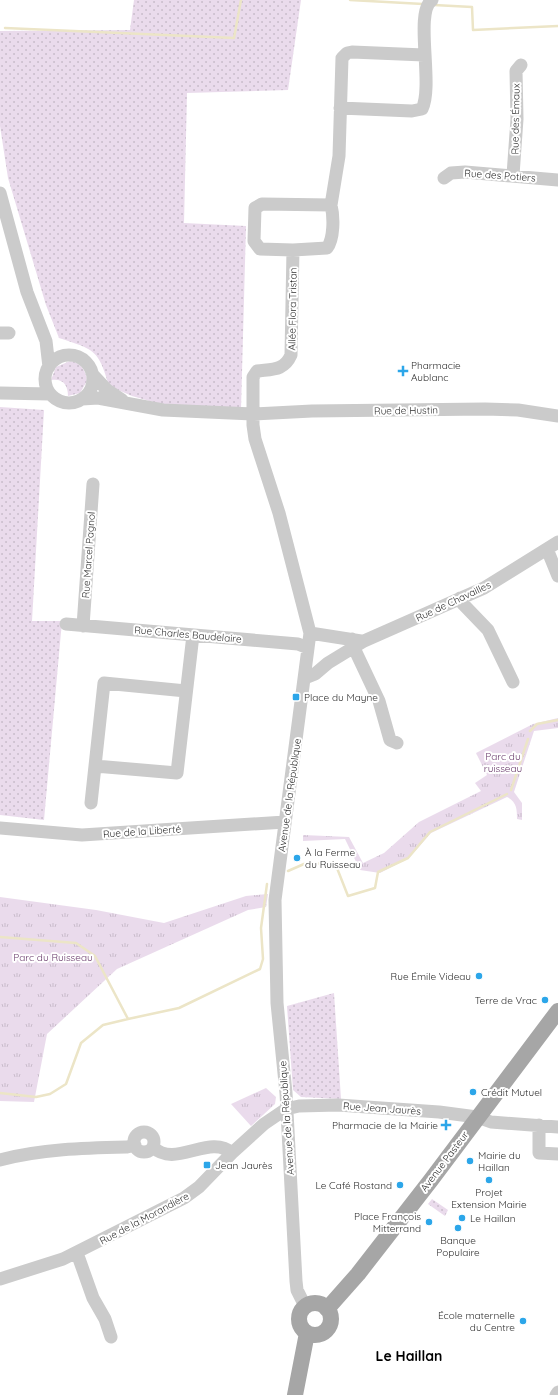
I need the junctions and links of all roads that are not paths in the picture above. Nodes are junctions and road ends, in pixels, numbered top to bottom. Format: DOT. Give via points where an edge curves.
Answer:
graph roads {
  1 [pos="432,0"];
  2 [pos="424,55"];
  3 [pos="521,65"];
  4 [pos="340,108"];
  5 [pos="513,175"];
  6 [pos="444,178"];
  7 [pos="558,180"];
  8 [pos="0,193"];
  9 [pos="331,205"];
  10 [pos="293,250"];
  11 [pos="42,329"];
  12 [pos="70,354"];
  13 [pos="47,371"];
  14 [pos="93,375"];
  15 [pos="0,393"];
  16 [pos="19,394"];
  17 [pos="50,394"];
  18 [pos="82,399"];
  19 [pos="129,403"];
  20 [pos="253,414"];
  21 [pos="558,416"];
  22 [pos="93,484"];
  23 [pos="553,546"];
  24 [pos="558,576"];
  25 [pos="460,598"];
  26 [pos="66,624"];
  27 [pos="83,626"];
  28 [pos="310,634"];
  29 [pos="193,635"];
  30 [pos="357,643"];
  31 [pos="308,648"];
  32 [pos="305,678"];
  33 [pos="513,682"];
  34 [pos="186,691"];
  35 [pos="397,742"];
  36 [pos="95,766"];
  37 [pos="91,803"];
  38 [pos="285,822"];
  39 [pos="0,828"];
  40 [pos="558,1011"];
  41 [pos="286,1109"];
  42 [pos="477,1117"];
  43 [pos="540,1125"];
  44 [pos="558,1126"];
  45 [pos="232,1153"];
  46 [pos="558,1154"];
  47 [pos="0,1160"];
  48 [pos="77,1253"];
  49 [pos="1,1275"];
  50 [pos="305,1306"];
  51 [pos="327,1309"];
  52 [pos="308,1333"];
  53 [pos="111,1336"];
  54 [pos="558,1392"];
  55 [pos="295,1395"];
  56 [pos="556,1395"];
  1 -- 2 [label="street" via="426,9"];
  2 -- 4 [label="street" via="347,53 342,58"];
  2 -- 4 [label="street" via="427,68 425,103 422,109 412,111"];
  3 -- 5 [label="street, Rue des Émaux" via="516,71 517,119"];
  4 -- 9 [label="street" via="339,156"];
  5 -- 6 [label="street, Rue des Potiers" via="465,172 451,173"];
  5 -- 7 [label="street, Rue des Potiers"];
  8 -- 11 [label="street" via="27,292"];
  9 -- 10 [label="street" via="331,239 327,248"];
  9 -- 10 [label="street" via="262,204 255,208 254,241 260,249"];
  10 -- 20 [label="street, Allée Flora Tristan" via="291,355 282,367 257,371 253,377"];
  11 -- 12 [label="street"];
  11 -- 13 [label="street" via="47,348"];
  12 -- 13 [label="street" via="55,359"];
  12 -- 14 [label="street" via="84,360 90,366"];
  13 -- 16 [label="street" via="33,386"];
  13 -- 17 [label="street" via="46,386"];
  14 -- 18 [label="street" via="92,388"];
  14 -- 19 [label="street" via="107,390"];
  15 -- 16 [label="street"];
  16 -- 17 [label="street"];
  17 -- 18 [label="street" via="62,402 69,403"];
  18 -- 19 [label="street" via="98,398"];
  19 -- 20 [label="street" via="163,410"];
  20 -- 21 [label="street, Rue de Hustin" via="485,409 518,410"];
  20 -- 28 [label="street, Avenue de la République" via="255,439 279,513"];
  22 -- 27 [label="street, Rue Marcel Pagnol"];
  23 -- 24 [label="street"];
  23 -- 25 [label="street, Rue de Chavailles" via="484,588"];
  25 -- 30 [label="street, Rue de Chavailles"];
  25 -- 33 [label="street" via="488,630"];
  26 -- 27 [label="street, Rue Charles Baudelaire"];
  27 -- 29 [label="street, Rue Charles Baudelaire"];
  28 -- 30 [label="street"];
  28 -- 31 [label="street, Avenue de la République"];
  29 -- 31 [label="street, Rue Charles Baudelaire" via="298,644"];
  29 -- 34 [label="street"];
  30 -- 32 [label="street, Rue de Chavailles" via="315,674"];
  30 -- 35 [label="street" via="390,740"];
  31 -- 32 [label="street, Avenue de la République"];
  32 -- 38 [label="street, Avenue de la République"];
  34 -- 36 [label="street" via="177,773"];
  34 -- 36 [label="street" via="104,683"];
  36 -- 37 [label="street"];
  38 -- 39 [label="street, Rue de la Liberté" via="82,835"];
  38 -- 41 [label="street, Avenue de la République" via="275,900 275,936 277,1003"];
  40 -- 42 [label="main road, Avenue Pasteur"];
  41 -- 42 [label="street, Rue Jean Jaurès" via="299,1106 338,1106"];
  41 -- 45 [label="street, Rue de la Morandière" via="264,1124"];
  41 -- 50 [label="street, Avenue de la République" via="297,1290"];
  42 -- 43 [label="street, Rue Jean Jaurès" via="492,1122"];
  42 -- 51 [label="main road, Avenue Pasteur" via="432,1180"];
  43 -- 44 [label="street, Rue Jean Jaurès"];
  43 -- 46 [label="street" via="539,1153"];
  45 -- 47 [label="street" via="214,1146 187,1153 161,1154 152,1147 152,1137 144,1132 136,1136 135,1145 72,1149"];
  45 -- 48 [label="street, Rue de la Morandière" via="199,1187 184,1198"];
  48 -- 49 [label="street, Rue de la Morandière"];
  48 -- 53 [label="street" via="93,1298 105,1318"];
  50 -- 51 [label="main road" via="314,1303"];
  50 -- 52 [label="main road" via="301,1310 299,1320 300,1326"];
  51 -- 52 [label="main road" via="330,1319 327,1329 318,1334"];
  52 -- 55 [label="main road"];
  54 -- 56 [label="street"];
}
